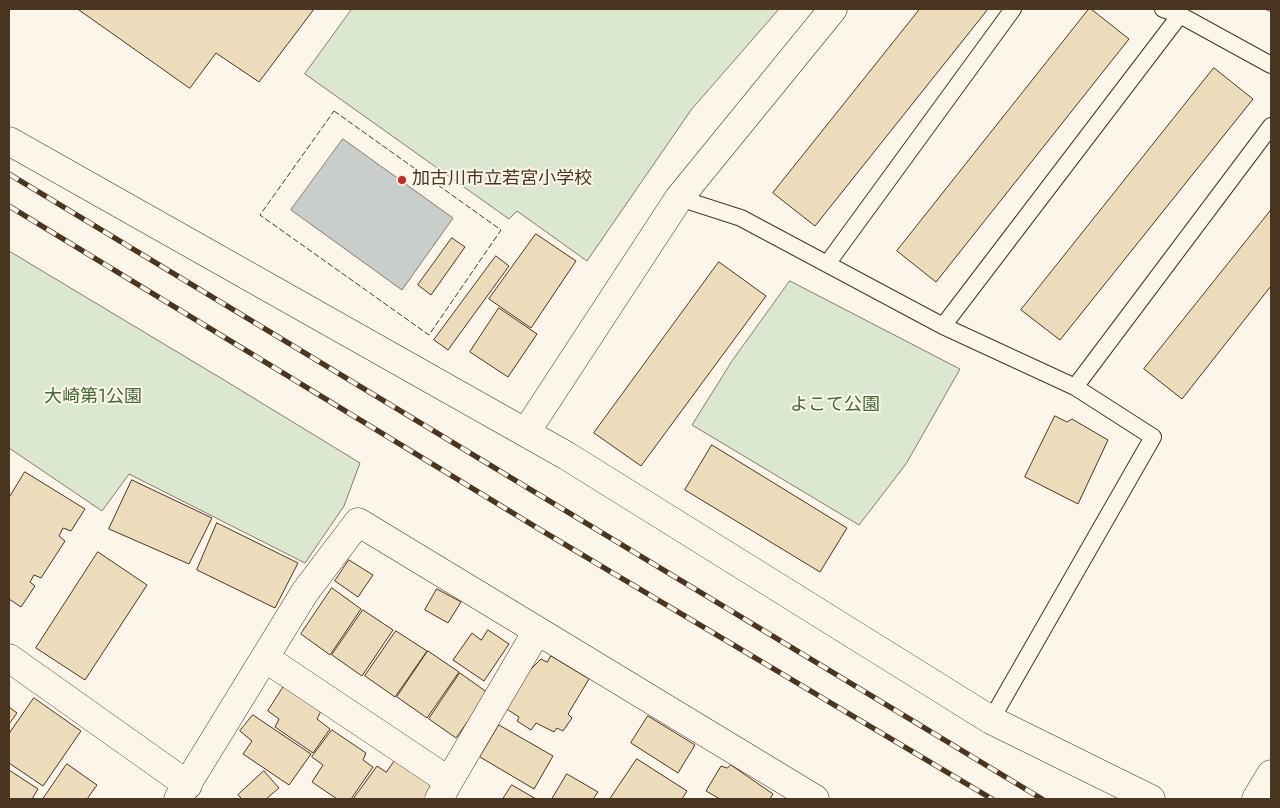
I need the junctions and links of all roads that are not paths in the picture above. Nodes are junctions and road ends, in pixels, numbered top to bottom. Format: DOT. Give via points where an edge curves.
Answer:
graph roads {
  1 [pos="833,9"];
  2 [pos="1013,9"];
  3 [pos="1163,9"];
  4 [pos="1180,15"];
  5 [pos="1271,65"];
  6 [pos="1271,126"];
  7 [pos="9,141"];
  8 [pos="678,198"];
  9 [pos="827,264"];
  10 [pos="943,326"];
  11 [pos="1075,387"];
  12 [pos="526,432"];
  13 [pos="538,631"];
  14 [pos="9,658"];
  15 [pos="265,658"];
  16 [pos="991,720"];
  17 [pos="1271,774"];
  18 [pos="444,790"];
  19 [pos="183,792"];
  20 [pos="815,799"];
  21 [pos="1151,799"];
  22 [pos="1256,799"];
  1 -- 8 [label="street"];
  2 -- 9 [label="lane"];
  3 -- 4 [label="lane"];
  4 -- 5 [label="lane"];
  4 -- 10 [label="lane"];
  6 -- 11 [label="lane"];
  7 -- 12 [label="street"];
  8 -- 9 [label="lane" via="740,218"];
  8 -- 12 [label="street"];
  9 -- 10 [label="lane"];
  10 -- 11 [label="lane"];
  11 -- 16 [label="lane" via="1153,437"];
  12 -- 16 [label="street"];
  13 -- 15 [label="street" via="358,522 305,592"];
  13 -- 18 [label="street"];
  13 -- 20 [label="street"];
  14 -- 19 [label="street"];
  15 -- 18 [label="street"];
  15 -- 19 [label="street"];
  16 -- 21 [label="street"];
  17 -- 22 [label="street"];
}
